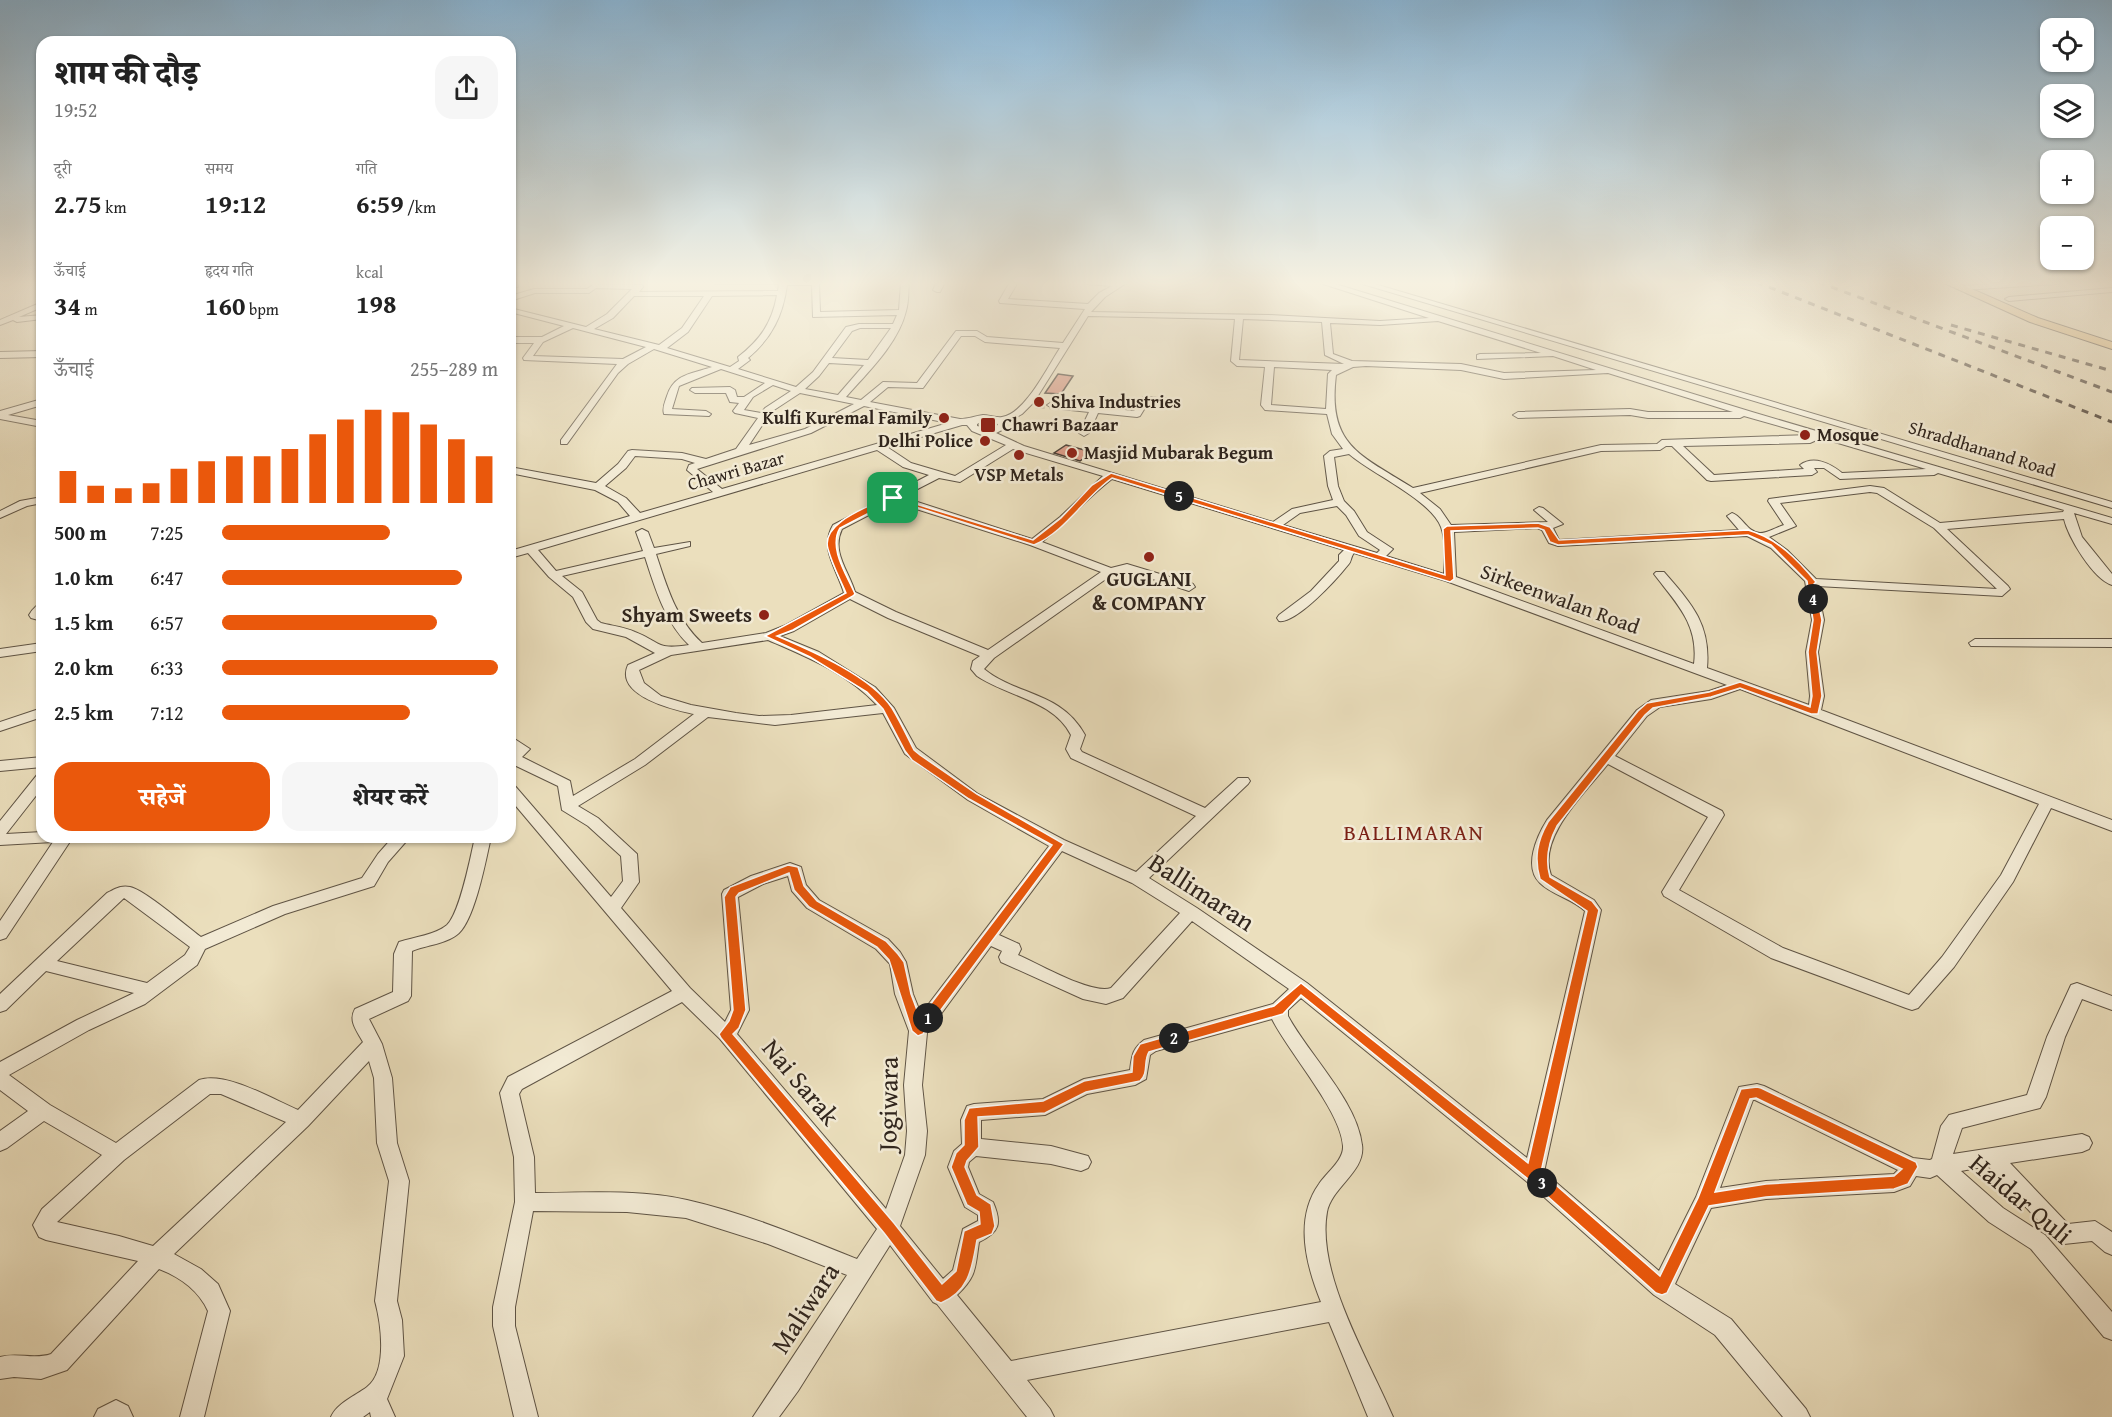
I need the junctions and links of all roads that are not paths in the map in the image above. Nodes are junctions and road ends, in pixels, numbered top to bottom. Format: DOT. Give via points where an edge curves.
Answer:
graph roads {
  1 [pos="535,348"];
  2 [pos="655,348"];
  3 [pos="660,348"];
  4 [pos="755,348"];
  5 [pos="836,348"];
  6 [pos="880,348"];
  7 [pos="949,348"];
  8 [pos="1065,348"];
  9 [pos="1236,348"];
  10 [pos="1328,348"];
  11 [pos="1539,348"];
  12 [pos="1584,348"];
  13 [pos="1593,348"];
  14 [pos="36,354"];
  15 [pos="0,355"];
  16 [pos="1561,355"];
  17 [pos="1480,357"];
  18 [pos="828,360"];
  19 [pos="625,362"];
  20 [pos="1630,362"];
  21 [pos="870,363"];
  22 [pos="1351,364"];
  23 [pos="1270,365"];
  24 [pos="719,367"];
  25 [pos="1340,368"];
  26 [pos="731,370"];
  27 [pos="1615,372"];
  28 [pos="741,374"];
  29 [pos="771,383"];
  30 [pos="696,390"];
  31 [pos="718,390"];
  32 [pos="798,390"];
  33 [pos="840,398"];
  34 [pos="744,400"];
  35 [pos="1172,402"];
  36 [pos="36,404"];
  37 [pos="863,404"];
  38 [pos="1052,405"];
  39 [pos="1095,410"];
  40 [pos="1332,412"];
  41 [pos="706,414"];
  42 [pos="1749,414"];
  43 [pos="0,415"];
  44 [pos="1518,415"];
  45 [pos="762,416"];
  46 [pos="1002,421"];
  47 [pos="972,422"];
  48 [pos="36,423"];
  49 [pos="960,423"];
  50 [pos="987,432"];
  51 [pos="1084,433"];
  52 [pos="1820,435"];
  53 [pos="1893,437"];
  54 [pos="564,442"];
  55 [pos="1675,443"];
  56 [pos="1012,445"];
  57 [pos="880,447"];
  58 [pos="740,450"];
  59 [pos="1352,451"];
  60 [pos="704,462"];
  61 [pos="516,471"];
  62 [pos="1946,472"];
  63 [pos="937,475"];
  64 [pos="1111,475"];
  65 [pos="598,487"];
  66 [pos="1412,492"];
  67 [pos="2082,493"];
  68 [pos="722,494"];
  69 [pos="893,498"];
  70 [pos="2112,499"];
  71 [pos="36,501"];
  72 [pos="1338,502"];
  73 [pos="2112,505"];
  74 [pos="1539,510"];
  75 [pos="2068,512"];
  76 [pos="0,515"];
  77 [pos="1732,516"];
  78 [pos="638,518"];
  79 [pos="2112,521"];
  80 [pos="1275,526"];
  81 [pos="1544,526"];
  82 [pos="1938,526"];
  83 [pos="1447,529"];
  84 [pos="642,532"];
  85 [pos="1748,533"];
  86 [pos="1762,536"];
  87 [pos="1034,543"];
  88 [pos="686,544"];
  89 [pos="531,549"];
  90 [pos="1352,549"];
  91 [pos="650,552"];
  92 [pos="516,553"];
  93 [pos="1379,557"];
  94 [pos="1110,571"];
  95 [pos="1660,574"];
  96 [pos="553,575"];
  97 [pos="1450,579"];
  98 [pos="2112,581"];
  99 [pos="1812,582"];
  100 [pos="1188,587"];
  101 [pos="850,594"];
  102 [pos="1283,618"];
  103 [pos="769,636"];
  104 [pos="1975,643"];
  105 [pos="2112,643"];
  106 [pos="36,648"];
  107 [pos="700,648"];
  108 [pos="668,652"];
  109 [pos="0,653"];
  110 [pos="989,655"];
  111 [pos="1700,671"];
  112 [pos="1740,685"];
  113 [pos="887,708"];
  114 [pos="707,711"];
  115 [pos="1814,712"];
  116 [pos="36,714"];
  117 [pos="0,727"];
  118 [pos="516,744"];
  119 [pos="516,754"];
  120 [pos="1606,757"];
  121 [pos="516,760"];
  122 [pos="36,763"];
  123 [pos="0,766"];
  124 [pos="1244,782"];
  125 [pos="36,786"];
  126 [pos="516,796"];
  127 [pos="2048,801"];
  128 [pos="567,806"];
  129 [pos="1207,815"];
  130 [pos="2112,826"];
  131 [pos="0,832"];
  132 [pos="36,838"];
  133 [pos="0,840"];
  134 [pos="60,843"];
  135 [pos="397,843"];
  136 [pos="481,843"];
  137 [pos="1059,844"];
  138 [pos="1138,879"];
  139 [pos="612,908"];
  140 [pos="1191,912"];
  141 [pos="0,933"];
  142 [pos="987,937"];
  143 [pos="199,945"];
  144 [pos="43,964"];
  145 [pos="1301,988"];
  146 [pos="151,991"];
  147 [pos="684,993"];
  148 [pos="2112,1003"];
  149 [pos="0,1005"];
  150 [pos="1278,1010"];
  151 [pos="918,1031"];
  152 [pos="726,1034"];
  153 [pos="373,1044"];
  154 [pos="0,1071"];
  155 [pos="0,1079"];
  156 [pos="43,1111"];
  157 [pos="301,1120"];
  158 [pos="0,1142"];
  159 [pos="2082,1143"];
  160 [pos="972,1147"];
  161 [pos="117,1154"];
  162 [pos="1993,1158"];
  163 [pos="1081,1162"];
  164 [pos="1940,1165"];
  165 [pos="1911,1167"];
  166 [pos="1533,1175"];
  167 [pos="1705,1200"];
  168 [pos="525,1202"];
  169 [pos="889,1228"];
  170 [pos="2112,1245"];
  171 [pos="157,1256"];
  172 [pos="863,1271"];
  173 [pos="1662,1288"];
  174 [pos="941,1295"];
  175 [pos="1335,1310"];
  176 [pos="2112,1329"];
  177 [pos="0,1368"];
  178 [pos="1006,1373"];
  179 [pos="378,1393"];
  180 [pos="189,1415"];
  181 [pos="106,1417"];
  182 [pos="121,1417"];
  183 [pos="343,1417"];
  184 [pos="383,1417"];
  185 [pos="526,1417"];
  186 [pos="765,1417"];
  187 [pos="1042,1417"];
  188 [pos="1381,1417"];
  189 [pos="1798,1417"];
  1 -- 19 [label="street" via="527,358"];
  2 -- 19 [label="street"];
  3 -- 24 [label="street"];
  4 -- 26 [label="street"];
  5 -- 18 [label="street"];
  6 -- 21 [label="street"];
  7 -- 37 [label="street" via="920,386 886,384"];
  8 -- 46 [label="street" via="1032,403"];
  9 -- 23 [label="street" via="1235,361"];
  10 -- 22 [label="street" via="1329,355"];
  11 -- 16 [label="street"];
  12 -- 20 [label="street, Shraddhanand Road"];
  13 -- 53 [label="street, Shraddhanand Road"];
  14 -- 15 [label="street"];
  16 -- 17 [label="street"];
  16 -- 27 [label="street"];
  18 -- 21 [label="street"];
  18 -- 32 [label="street"];
  19 -- 54 [label="street" via="608,379"];
  20 -- 27 [label="street"];
  20 -- 53 [label="street, Shraddhanand Road"];
  21 -- 33 [label="street"];
  22 -- 25 [label="street"];
  22 -- 27 [label="street" via="1461,367 1504,376"];
  23 -- 25 [label="street"];
  23 -- 40 [label="street" via="1268,408"];
  24 -- 26 [label="street"];
  24 -- 41 [label="street" via="675,385 667,409 672,413"];
  25 -- 40 [label="street" via="1332,374"];
  26 -- 28 [label="street"];
  27 -- 42 [label="street"];
  28 -- 29 [label="street"];
  28 -- 31 [label="street" via="728,377"];
  29 -- 32 [label="street"];
  29 -- 34 [label="street"];
  30 -- 31 [label="street"];
  31 -- 34 [label="street" via="732,391 733,400"];
  32 -- 33 [label="street"];
  32 -- 45 [label="street" via="778,400"];
  33 -- 37 [label="street"];
  34 -- 45 [label="street" via="739,414"];
  35 -- 39 [label="street" via="1145,400 1137,414"];
  36 -- 43 [label="street"];
  37 -- 49 [label="street"];
  37 -- 58 [label="street" via="808,431"];
  38 -- 39 [label="street"];
  39 -- 51 [label="street"];
  40 -- 59 [label="street" via="1341,440"];
  42 -- 44 [label="street"];
  42 -- 52 [label="street"];
  43 -- 48 [label="street"];
  45 -- 58 [label="street"];
  46 -- 47 [label="street, Chawri Bazar" via="988,417"];
  46 -- 50 [label="street" via="1001,428"];
  47 -- 49 [label="street, Chawri Bazar"];
  47 -- 50 [label="street, Sirkeenwalan Road" via="973,428"];
  49 -- 57 [label="street, Chawri Bazar"];
  50 -- 56 [label="street, Sirkeenwalan Road"];
  52 -- 55 [label="street" via="1798,441"];
  52 -- 62 [label="street"];
  53 -- 67 [label="street, Shraddhanand Road"];
  55 -- 62 [label="street" via="1711,478 1812,472 1805,465 1826,465 1840,476"];
  55 -- 66 [label="street" via="1601,448"];
  56 -- 63 [label="street" via="959,479"];
  56 -- 64 [label="street, Sirkeenwalan Road"];
  57 -- 63 [label="street" via="907,465"];
  57 -- 68 [label="street, Chawri Bazar"];
  58 -- 60 [label="street"];
  59 -- 66 [label="street"];
  59 -- 72 [label="street" via="1329,456"];
  60 -- 65 [label="street" via="682,456 632,453"];
  60 -- 68 [label="street" via="693,470"];
  61 -- 65 [label="street"];
  62 -- 75 [label="street"];
  63 -- 69 [label="street"];
  64 -- 80 [label="street, Sirkeenwalan Road"];
  64 -- 87 [label="street"];
  65 -- 78 [label="street" via="622,500"];
  66 -- 83 [label="street" via="1441,517"];
  67 -- 70 [label="street, Shraddhanand Road"];
  67 -- 73 [label="street, Shraddhanand Road"];
  67 -- 75 [label="street"];
  68 -- 78 [label="street, Chawri Bazar"];
  69 -- 87 [label="street"];
  69 -- 101 [label="street" via="837,527 831,535 831,547"];
  71 -- 76 [label="street"];
  72 -- 80 [label="street" via="1300,509 1284,516"];
  72 -- 93 [label="street" via="1363,534 1387,549"];
  74 -- 81 [label="street" via="1558,524"];
  75 -- 79 [label="street"];
  75 -- 82 [label="street"];
  75 -- 98 [label="street" via="2075,535"];
  77 -- 85 [label="street"];
  78 -- 89 [label="street, Chawri Bazar"];
  80 -- 90 [label="street, Sirkeenwalan Road"];
  81 -- 83 [label="street"];
  81 -- 85 [label="street" via="1558,543"];
  82 -- 86 [label="street" via="1887,493 1870,489 1773,501 1790,526"];
  82 -- 99 [label="street" via="2004,591"];
  83 -- 97 [label="street"];
  84 -- 91 [label="street"];
  85 -- 86 [label="street"];
  86 -- 99 [label="street"];
  87 -- 94 [label="street"];
  88 -- 91 [label="street"];
  89 -- 92 [label="street, Chawri Bazar"];
  89 -- 96 [label="street"];
  90 -- 93 [label="street, Sirkeenwalan Road"];
  90 -- 102 [label="street" via="1315,594"];
  91 -- 96 [label="street"];
  91 -- 107 [label="street" via="677,624"];
  93 -- 97 [label="street, Sirkeenwalan Road"];
  94 -- 100 [label="street" via="1128,567"];
  94 -- 110 [label="street"];
  95 -- 111 [label="street" via="1698,623"];
  96 -- 108 [label="street" via="578,595 597,626 630,634"];
  97 -- 111 [label="street, Sirkeenwalan Road"];
  99 -- 115 [label="street" via="1818,620 1812,652 1817,696"];
  101 -- 103 [label="street"];
  101 -- 110 [label="street"];
  103 -- 107 [label="street"];
  103 -- 113 [label="street, Ballimaran" via="846,673"];
  104 -- 105 [label="street"];
  106 -- 109 [label="street"];
  107 -- 108 [label="street"];
  108 -- 114 [label="street" via="633,668 634,679 654,698"];
  110 -- 129 [label="street" via="977,666 978,671 1066,719 1078,735 1073,749 1076,755"];
  111 -- 112 [label="street, Sirkeenwalan Road"];
  112 -- 115 [label="street, Sirkeenwalan Road"];
  112 -- 120 [label="street" via="1650,706"];
  113 -- 114 [label="street" via="770,720"];
  113 -- 137 [label="street, Ballimaran" via="916,757 973,797"];
  114 -- 128 [label="street" via="640,762"];
  115 -- 127 [label="street, Sirkeenwalan Road"];
  116 -- 117 [label="street"];
  118 -- 119 [label="street" via="523,749"];
  120 -- 127 [label="street" via="1717,815 1670,892 1777,953 1912,1003 1948,962 2007,878"];
  120 -- 166 [label="street" via="1552,824 1541,850 1545,879 1593,910"];
  121 -- 128 [label="street" via="565,784"];
  122 -- 123 [label="street"];
  124 -- 129 [label="street"];
  125 -- 131 [label="street"];
  126 -- 139 [label="street, Nai Sarak"];
  127 -- 130 [label="street, Sirkeenwalan Road"];
  128 -- 139 [label="street" via="593,822 628,854 631,882"];
  129 -- 138 [label="street"];
  132 -- 133 [label="street"];
  134 -- 141 [label="street"];
  135 -- 143 [label="street" via="368,882 279,910"];
  136 -- 153 [label="street" via="456,925 448,932 405,947 402,996 360,1016"];
  137 -- 138 [label="street, Ballimaran"];
  137 -- 142 [label="street, Jogiwara"];
  138 -- 140 [label="street, Ballimaran"];
  139 -- 147 [label="street, Nai Sarak"];
  140 -- 142 [label="street" via="1117,993 1106,997 1089,994 1007,957 1013,949"];
  140 -- 145 [label="street, Ballimaran"];
  142 -- 151 [label="street, Jogiwara"];
  143 -- 144 [label="street" via="130,893 122,892"];
  143 -- 146 [label="street" via="191,960"];
  144 -- 146 [label="street"];
  144 -- 149 [label="street"];
  145 -- 150 [label="street"];
  145 -- 166 [label="street, Ballimaran"];
  146 -- 154 [label="street"];
  147 -- 152 [label="street, Nai Sarak"];
  147 -- 168 [label="street" via="511,1088 509,1098 524,1157"];
  148 -- 164 [label="street" via="2077,990 2056,1037 2037,1097 2033,1102 1956,1121"];
  150 -- 160 [label="street" via="1150,1045 1141,1052 1139,1074 1135,1077 1084,1087 1045,1107 977,1110 971,1114"];
  150 -- 175 [label="street" via="1281,1021 1336,1104 1354,1149 1352,1158 1325,1190 1316,1227 1319,1266"];
  151 -- 152 [label="street" via="894,957 882,944 813,904 798,887 795,871 790,869 730,894 740,1010"];
  151 -- 169 [label="street, Jogiwara" via="913,1085 915,1155"];
  152 -- 169 [label="street, Nai Sarak"];
  153 -- 157 [label="street"];
  153 -- 179 [label="street" via="383,1078 384,1129 399,1181 386,1301 393,1356"];
  155 -- 156 [label="street"];
  156 -- 158 [label="street"];
  156 -- 161 [label="street"];
  157 -- 161 [label="street" via="212,1085"];
  157 -- 171 [label="street"];
  159 -- 162 [label="street"];
  160 -- 163 [label="street"];
  160 -- 174 [label="street" via="961,1157 958,1167 972,1200 986,1209 988,1226 970,1236 963,1275"];
  161 -- 171 [label="street" via="48,1216 43,1228"];
  162 -- 164 [label="street"];
  162 -- 170 [label="street, Haidar Quli" via="2064,1233 2095,1231"];
  164 -- 165 [label="street" via="1930,1169"];
  164 -- 176 [label="street, Haidar Quli" via="1996,1215 2038,1242"];
  165 -- 167 [label="street" via="1903,1180 1894,1183 1766,1190"];
  165 -- 167 [label="street" via="1757,1092 1749,1092 1742,1099"];
  166 -- 173 [label="street, Ballimaran"];
  167 -- 173 [label="street"];
  168 -- 172 [label="street" via="627,1203 687,1209 768,1234"];
  168 -- 185 [label="street" via="504,1307 504,1326"];
  169 -- 172 [label="street, Maliwara"];
  169 -- 174 [label="street, Nai Sarak"];
  171 -- 177 [label="street" via="58,1362 47,1369"];
  171 -- 180 [label="street" via="208,1286 219,1311"];
  172 -- 186 [label="street, Maliwara"];
  173 -- 189 [label="street, Ballimaran" via="1723,1327"];
  174 -- 178 [label="street, Nai Sarak"];
  175 -- 178 [label="street"];
  175 -- 188 [label="street"];
  178 -- 187 [label="street, Nai Sarak"];
  179 -- 183 [label="street"];
  179 -- 184 [label="street" via="376,1402"];
  181 -- 182 [label="street" via="116,1412"];
}
